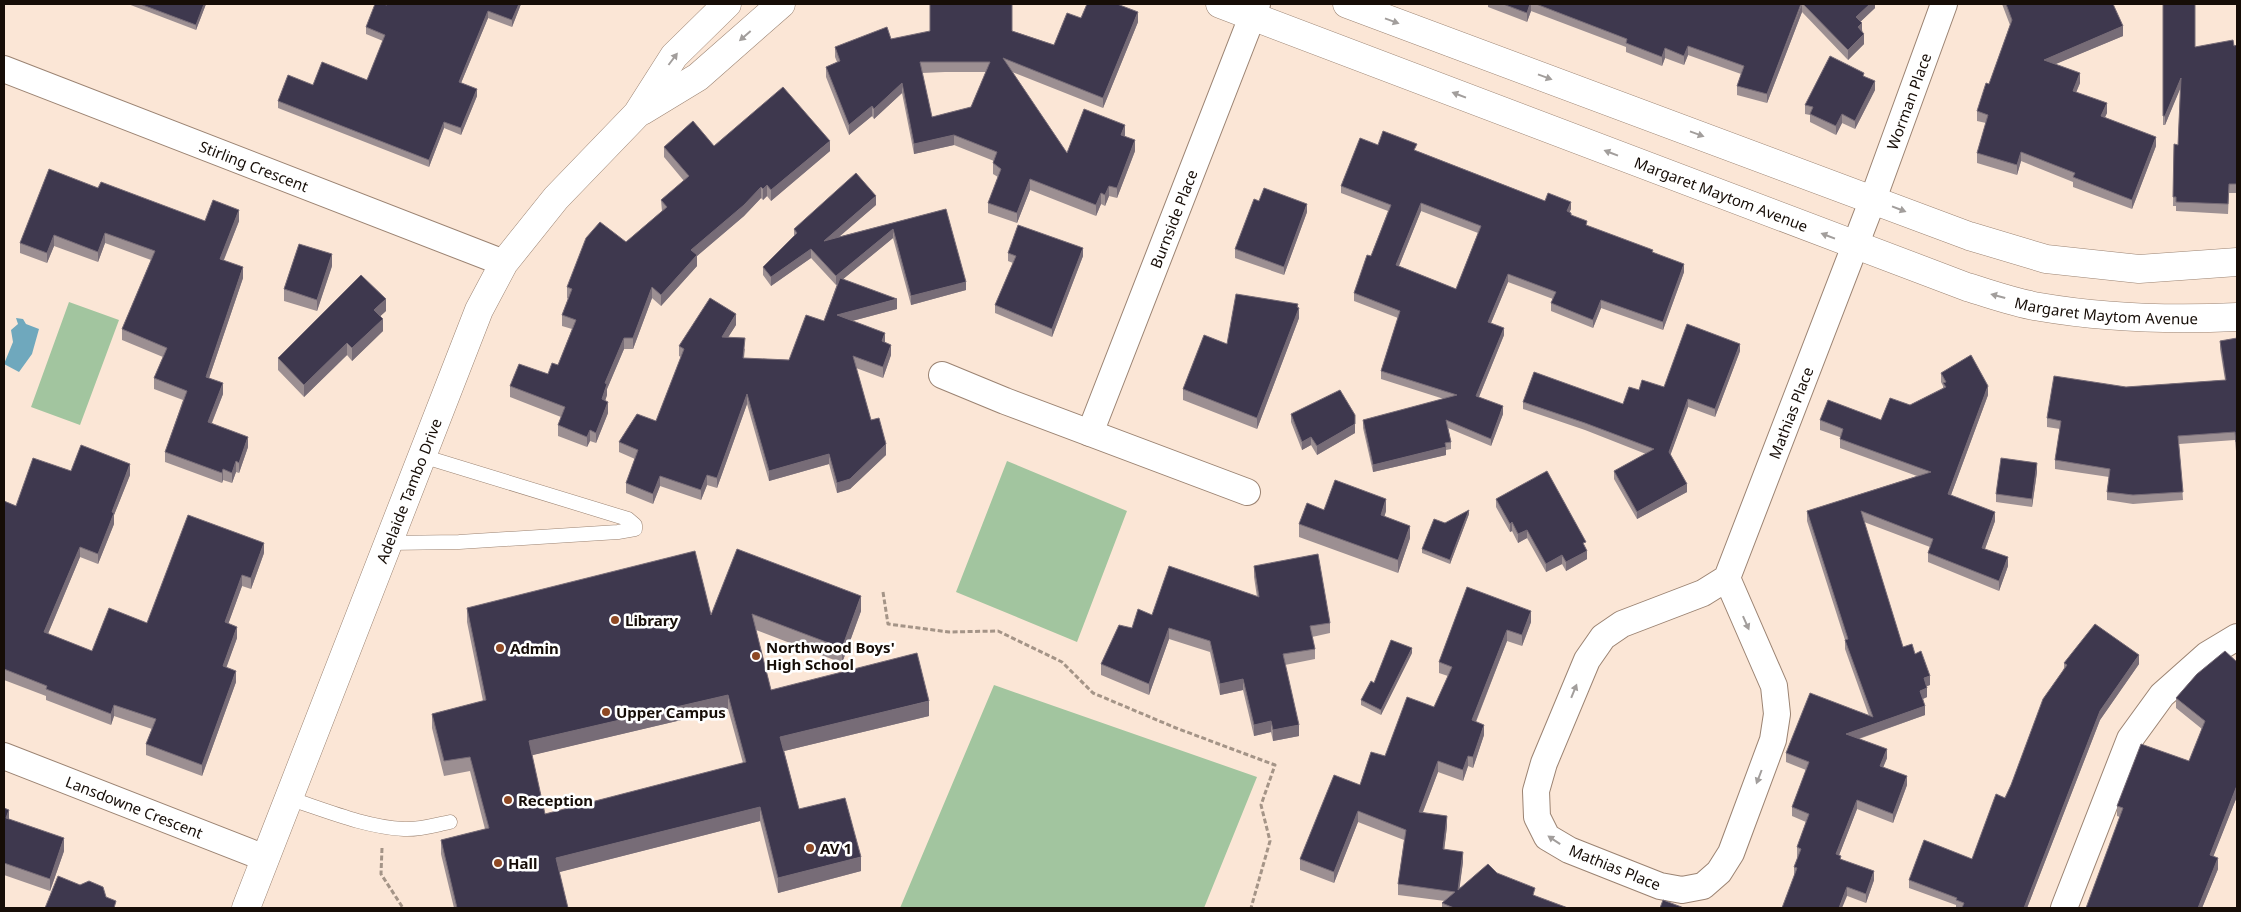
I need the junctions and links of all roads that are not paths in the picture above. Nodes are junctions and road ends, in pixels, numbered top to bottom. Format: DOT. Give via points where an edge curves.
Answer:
graph roads {
  1 [pos="726,4"];
  2 [pos="782,4"];
  3 [pos="1220,4"];
  4 [pos="1347,4"];
  5 [pos="1944,4"];
  6 [pos="1255,10"];
  7 [pos="4,69"];
  8 [pos="637,114"];
  9 [pos="1873,199"];
  10 [pos="1855,246"];
  11 [pos="2237,262"];
  12 [pos="504,263"];
  13 [pos="2237,317"];
  14 [pos="942,375"];
  15 [pos="1090,434"];
  16 [pos="422,456"];
  17 [pos="1247,492"];
  18 [pos="389,543"];
  19 [pos="1727,578"];
  20 [pos="2237,637"];
  21 [pos="4,756"];
  22 [pos="288,798"];
  23 [pos="450,822"];
  24 [pos="265,858"];
  25 [pos="246,908"];
  26 [pos="2064,908"];
  8 -- 1 [label="street, Adelaide Tambo Drive, one-way" via="674,56"];
  2 -- 8 [label="street, Adelaide Tambo Drive, one-way" via="698,77"];
  3 -- 6 [label="street, Margaret Maytom Avenue"];
  4 -- 9 [label="street, one-way"];
  5 -- 9 [label="street, Worman Place"];
  10 -- 6 [label="street, Margaret Maytom Avenue, one-way"];
  6 -- 15 [label="street, Burnside Place"];
  7 -- 12 [label="street, Stirling Crescent"];
  8 -- 12 [label="street, Adelaide Tambo Drive" via="556,198"];
  9 -- 10 [label="street, Worman Place"];
  9 -- 11 [label="street, one-way" via="1969,236 2046,258 2139,269"];
  13 -- 10 [label="street, Margaret Maytom Avenue, one-way" via="2122,316 2039,307 1966,287"];
  10 -- 19 [label="street, Mathias Place"];
  12 -- 16 [label="street, Adelaide Tambo Drive" via="479,310"];
  14 -- 15 [label="street"];
  15 -- 17 [label="street"];
  16 -- 18 [label="street, Adelaide Tambo Drive"];
  16 -- 18 [label="lane" via="628,519 635,529 459,542"];
  18 -- 22 [label="street, Adelaide Tambo Drive"];
  19 -- 19 [label="street, Mathias Place, one-way" via="1774,686 1777,714 1773,740 1731,853 1718,872 1702,886 1682,890 1660,886 1569,850 1547,837 1537,817 1536,792 1544,762 1586,660 1603,637 1622,624 1703,593"];
  20 -- 26 [label="street" via="2207,655 2162,695 2130,739"];
  21 -- 24 [label="street, Lansdowne Crescent"];
  22 -- 23 [label="lane" via="382,826 405,829"];
  22 -- 24 [label="street, Adelaide Tambo Drive"];
  24 -- 25 [label="street, Adelaide Tambo Drive"];
}
